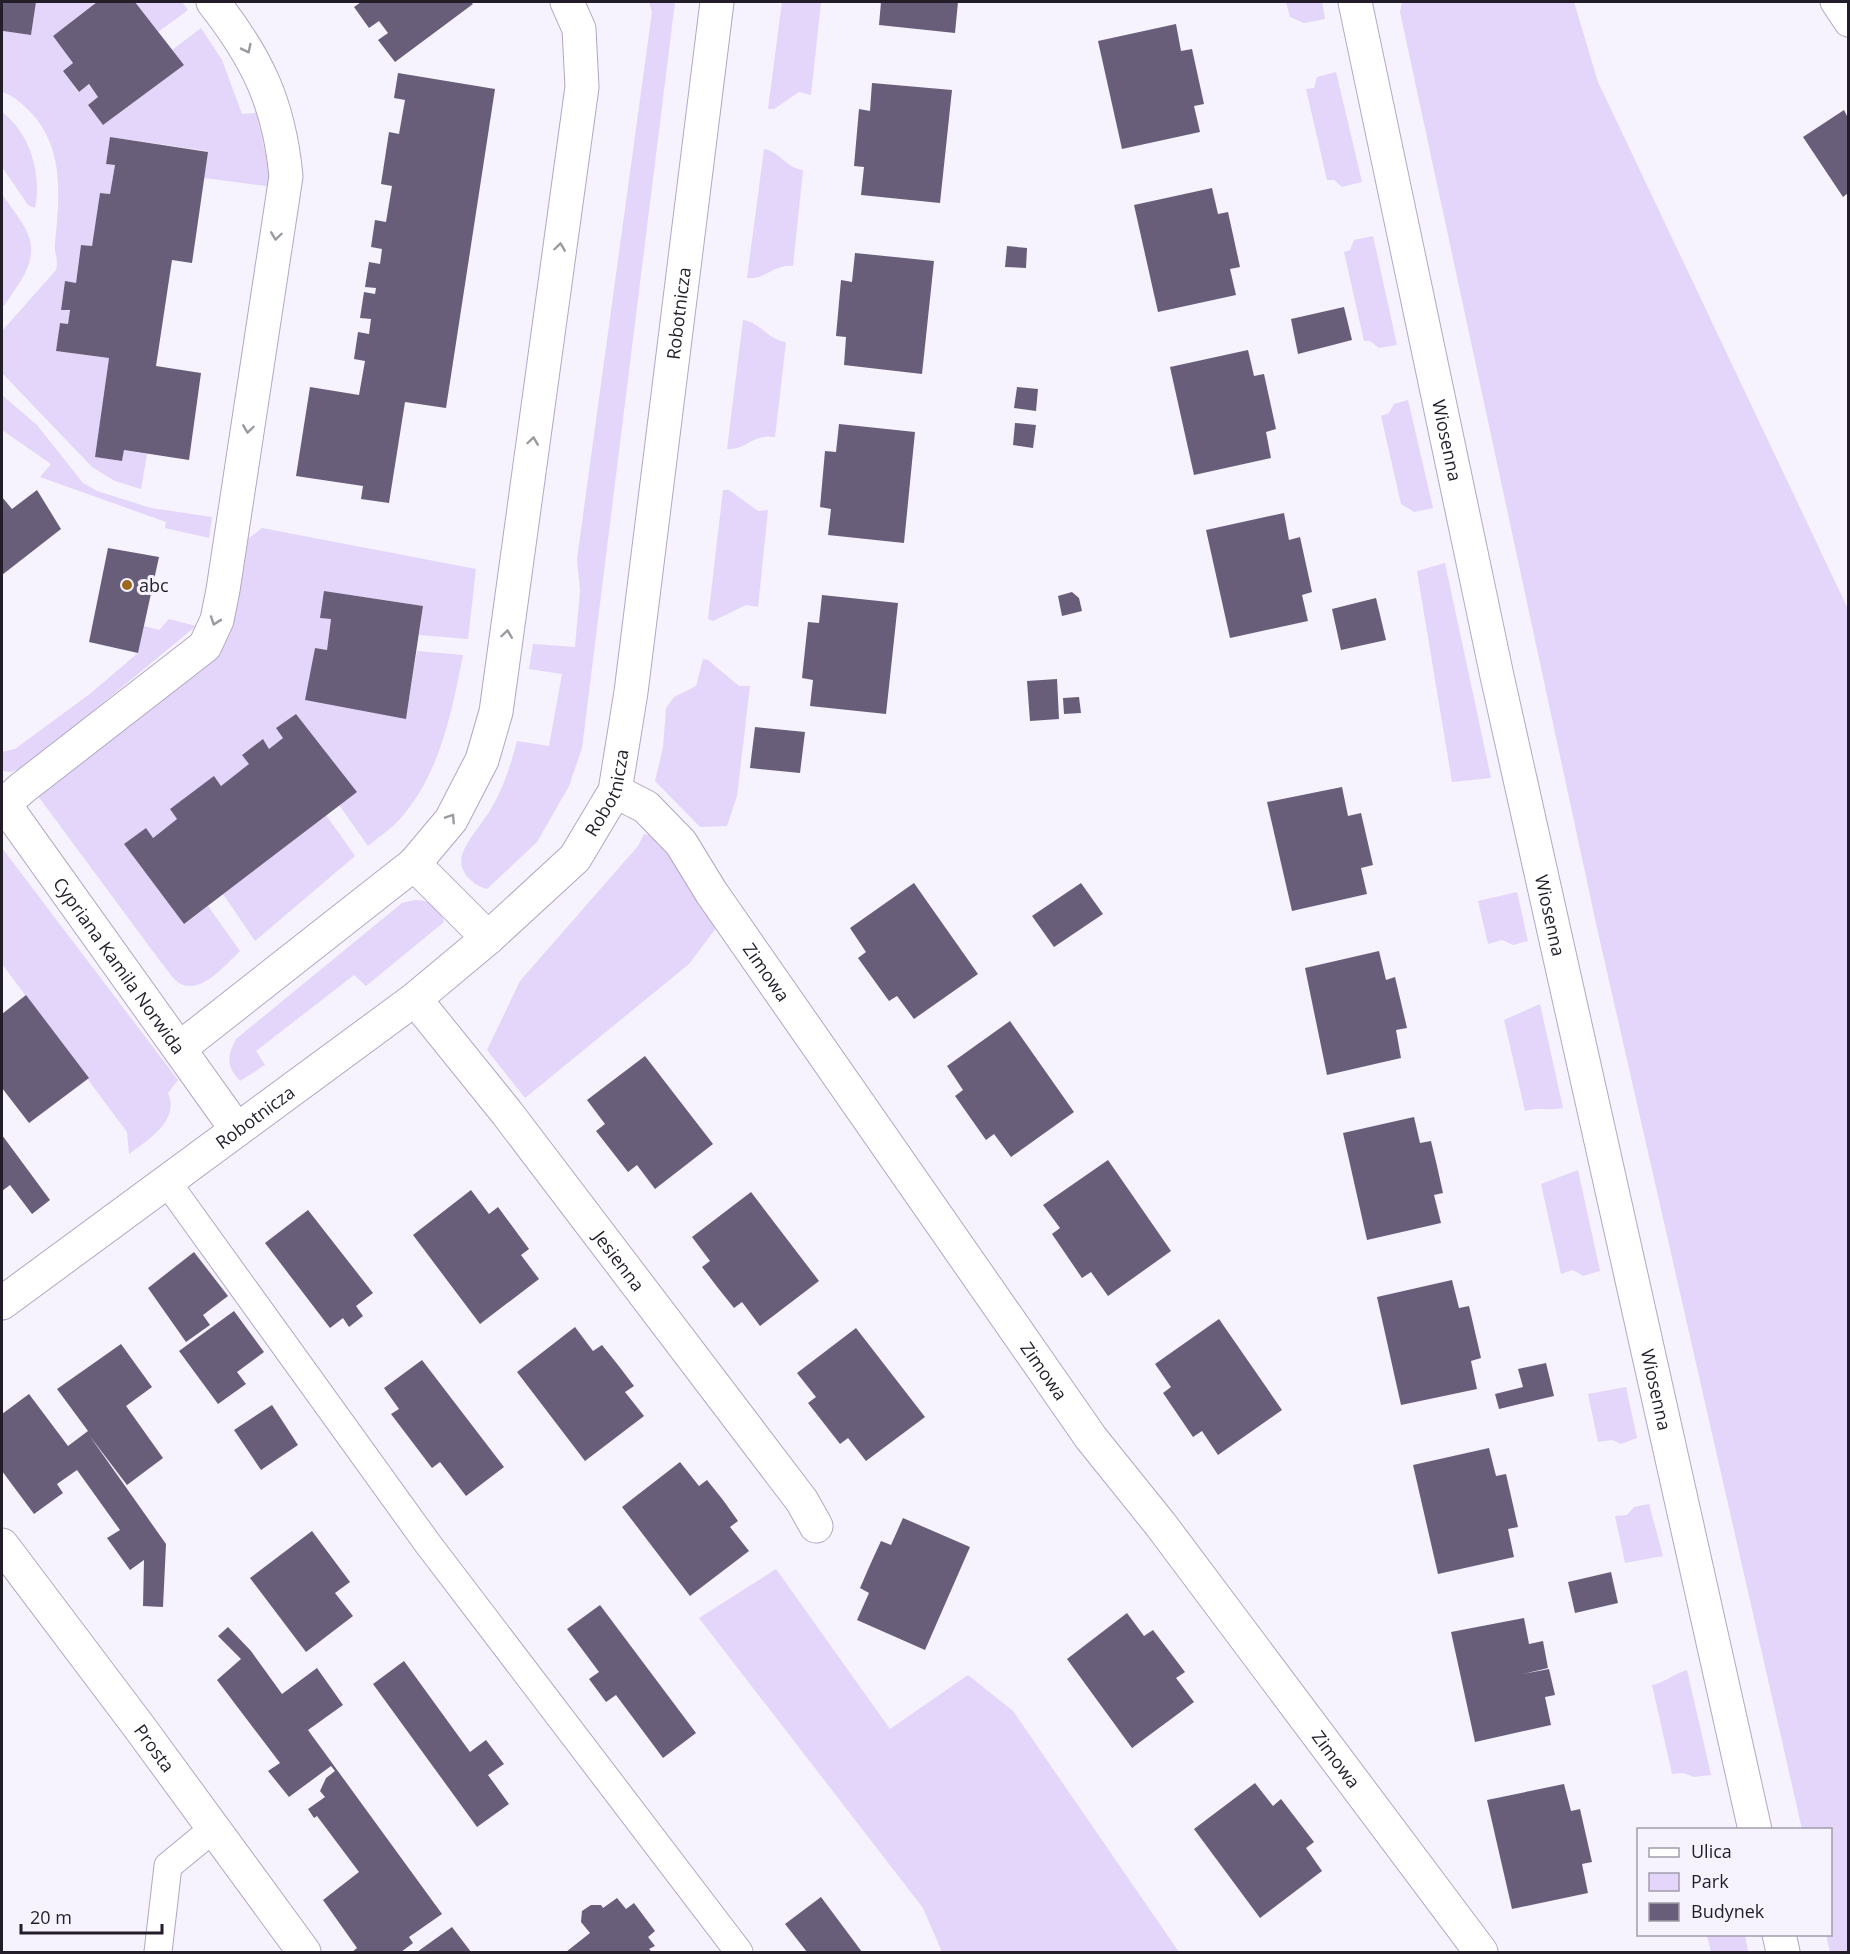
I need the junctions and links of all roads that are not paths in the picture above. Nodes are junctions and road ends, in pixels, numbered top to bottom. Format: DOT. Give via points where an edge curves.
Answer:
graph roads {
  1 [pos="213,2"];
  2 [pos="567,2"];
  3 [pos="717,2"];
  4 [pos="1355,2"];
  5 [pos="1834,2"];
  6 [pos="1848,23"];
  7 [pos="615,791"];
  8 [pos="2,804"];
  9 [pos="414,864"];
  10 [pos="488,938"];
  11 [pos="415,999"];
  12 [pos="180,1048"];
  13 [pos="237,1130"];
  14 [pos="167,1182"];
  15 [pos="2,1303"];
  16 [pos="816,1526"];
  17 [pos="2,1545"];
  18 [pos="1755,1828"];
  19 [pos="213,1829"];
  20 [pos="1779,1936"];
  21 [pos="158,1953"];
  22 [pos="304,1953"];
  23 [pos="739,1953"];
  24 [pos="1482,1953"];
  25 [pos="1783,1953"];
  1 -- 8 [label="street, one-way" via="242,39 268,92 282,135 286,176 217,620 205,646"];
  9 -- 2 [label="street, one-way" via="451,820 482,760 496,712 582,87 579,29"];
  3 -- 7 [label="street, Robotnicza" via="631,692"];
  4 -- 18 [label="street, Wiosenna" via="1497,676"];
  5 -- 6 [label="lane"];
  7 -- 10 [label="street, Robotnicza" via="575,858"];
  7 -- 24 [label="street, Zimowa" via="646,807 681,843 711,892 1091,1438 1161,1525"];
  8 -- 12 [label="street, Cypriana Kamila Norwida"];
  9 -- 10 [label="street"];
  9 -- 12 [label="street"];
  10 -- 11 [label="street, Robotnicza"];
  11 -- 13 [label="street, Robotnicza"];
  11 -- 16 [label="street, Jesienna" via="507,1113 802,1501"];
  12 -- 13 [label="street, Cypriana Kamila Norwida"];
  13 -- 14 [label="street, Robotnicza"];
  14 -- 15 [label="street, Robotnicza"];
  14 -- 23 [label="lane" via="428,1544"];
  17 -- 19 [label="street, Prosta"];
  19 -- 21 [label="lane" via="168,1866"];
  19 -- 22 [label="street, Prosta"];
  20 -- 25 [label="street"];
}
